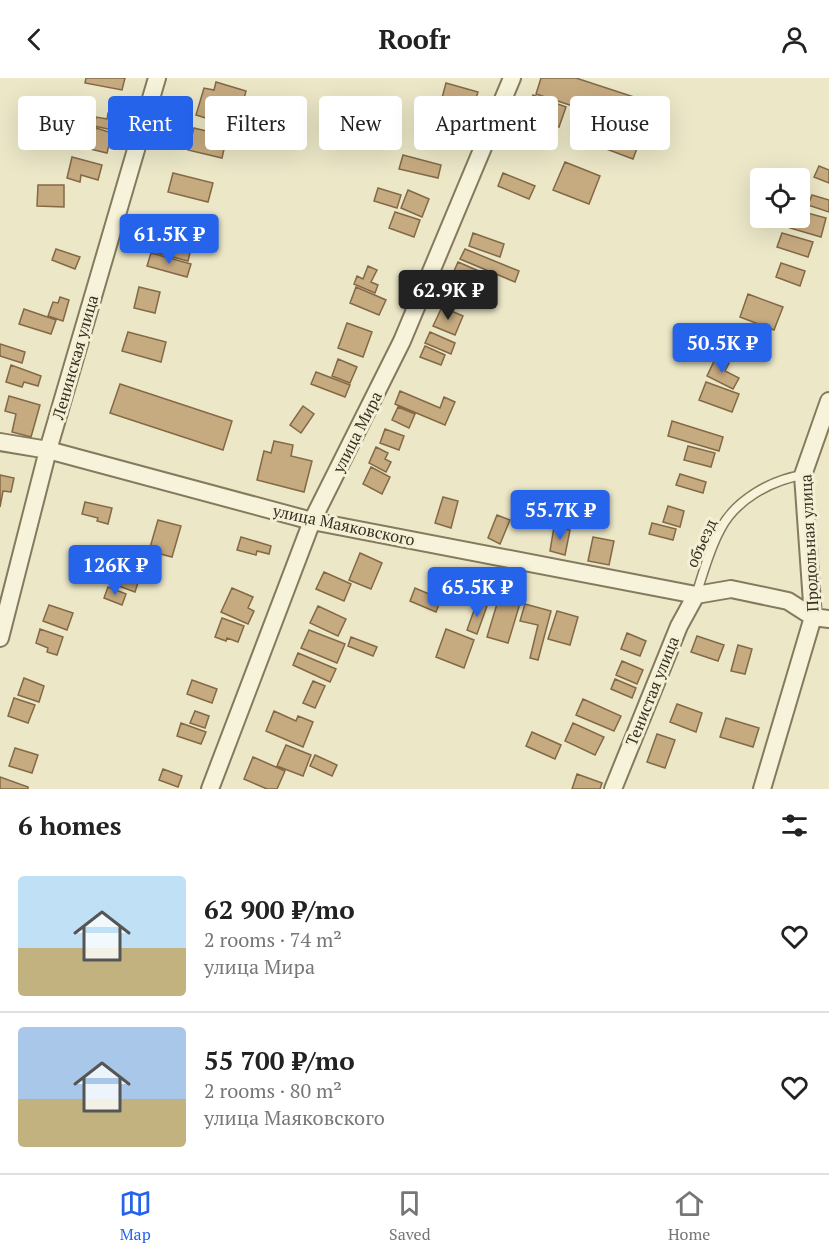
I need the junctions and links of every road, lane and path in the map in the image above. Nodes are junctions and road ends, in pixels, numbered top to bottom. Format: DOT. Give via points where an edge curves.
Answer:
graph roads {
  1 [pos="157,78"];
  2 [pos="512,78"];
  3 [pos="829,401"];
  4 [pos="0,442"];
  5 [pos="48,450"];
  6 [pos="803,475"];
  7 [pos="312,521"];
  8 [pos="696,595"];
  9 [pos="821,618"];
  10 [pos="0,638"];
  11 [pos="210,789"];
  12 [pos="613,789"];
  13 [pos="762,789"];
  1 -- 5 [label="street, Ленинская улица"];
  2 -- 7 [label="street, улица Мира" via="402,341"];
  3 -- 6 [label="street, Продольная улица"];
  4 -- 5 [label="street, улица Маяковского"];
  5 -- 7 [label="street, улица Маяковского"];
  5 -- 10 [label="street, Ленинская улица"];
  6 -- 8 [label="lane, объезд" via="749,496 735,510 720,528"];
  6 -- 9 [label="street, Продольная улица"];
  7 -- 8 [label="street, улица Маяковского"];
  7 -- 11 [label="street, улица Мира"];
  8 -- 9 [label="street, улица Маяковского" via="731,589 788,602"];
  8 -- 12 [label="street, Тенистая улица" via="679,626"];
  9 -- 13 [label="street, Продольная улица"];
}
